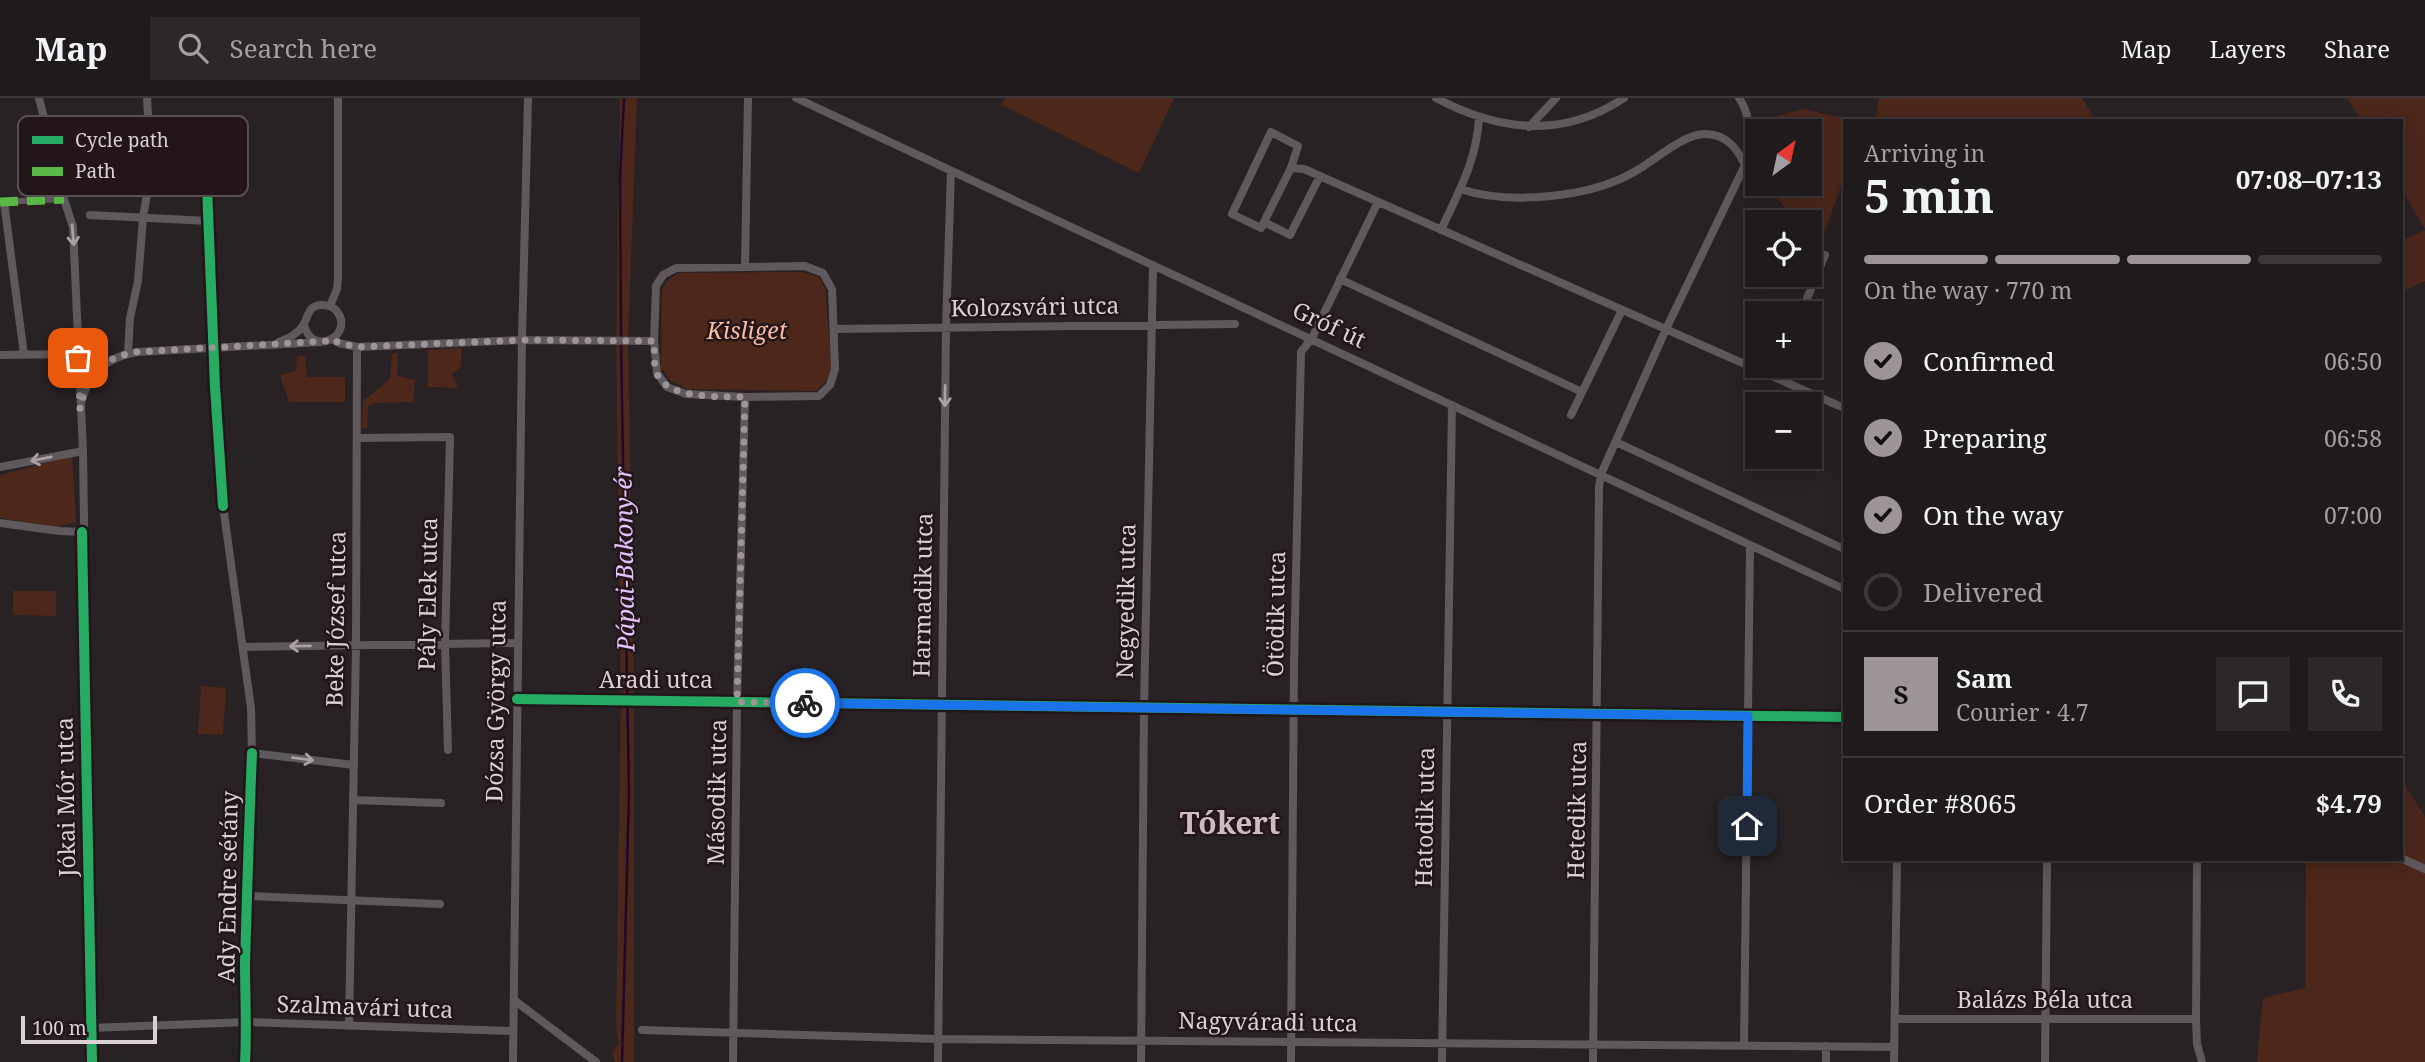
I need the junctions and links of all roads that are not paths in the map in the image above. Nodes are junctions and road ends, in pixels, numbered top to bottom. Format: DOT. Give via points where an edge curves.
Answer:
graph roads {
  1 [pos="39,98"];
  2 [pos="147,98"];
  3 [pos="338,98"];
  4 [pos="528,98"];
  5 [pos="748,98"];
  6 [pos="796,98"];
  7 [pos="1436,98"];
  8 [pos="1556,98"];
  9 [pos="1624,98"];
  10 [pos="1739,98"];
  11 [pos="43,116"];
  12 [pos="148,116"];
  13 [pos="1479,117"];
  14 [pos="1747,119"];
  15 [pos="1529,127"];
  16 [pos="1745,165"];
  17 [pos="1292,168"];
  18 [pos="951,172"];
  19 [pos="1320,176"];
  20 [pos="1460,190"];
  21 [pos="63,196"];
  22 [pos="147,196"];
  23 [pos="64,200"];
  24 [pos="2,202"];
  25 [pos="1378,202"];
  26 [pos="90,215"];
  27 [pos="143,218"];
  28 [pos="209,221"];
  29 [pos="1264,222"];
  30 [pos="1441,230"];
  31 [pos="1825,255"];
  32 [pos="745,267"];
  33 [pos="1153,267"];
  34 [pos="1340,279"];
  35 [pos="1806,301"];
  36 [pos="330,306"];
  37 [pos="1622,310"];
  38 [pos="1235,324"];
  39 [pos="304,325"];
  40 [pos="1151,325"];
  41 [pos="946,327"];
  42 [pos="835,329"];
  43 [pos="1666,329"];
  44 [pos="1312,338"];
  45 [pos="332,339"];
  46 [pos="522,340"];
  47 [pos="654,341"];
  48 [pos="321,342"];
  49 [pos="273,343"];
  50 [pos="357,347"];
  51 [pos="128,354"];
  52 [pos="0,355"];
  53 [pos="24,355"];
  54 [pos="78,358"];
  55 [pos="1745,364"];
  56 [pos="1777,378"];
  57 [pos="1582,392"];
  58 [pos="745,397"];
  59 [pos="1452,405"];
  60 [pos="1843,408"];
  61 [pos="80,409"];
  62 [pos="1571,415"];
  63 [pos="357,438"];
  64 [pos="1616,442"];
  65 [pos="83,451"];
  66 [pos="0,467"];
  67 [pos="1601,474"];
  68 [pos="223,506"];
  69 [pos="0,523"];
  70 [pos="82,532"];
  71 [pos="1750,545"];
  72 [pos="1843,549"];
  73 [pos="1843,589"];
  74 [pos="518,643"];
  75 [pos="445,645"];
  76 [pos="356,646"];
  77 [pos="244,647"];
  78 [pos="517,699"];
  79 [pos="737,702"];
  80 [pos="942,705"];
  81 [pos="1143,708"];
  82 [pos="1294,710"];
  83 [pos="1446,712"];
  84 [pos="1597,714"];
  85 [pos="1748,716"];
  86 [pos="1843,717"];
  87 [pos="449,750"];
  88 [pos="354,765"];
  89 [pos="353,800"];
  90 [pos="441,803"];
  91 [pos="2403,859"];
  92 [pos="1897,861"];
  93 [pos="2047,861"];
  94 [pos="2197,861"];
  95 [pos="2425,869"];
  96 [pos="247,896"];
  97 [pos="350,900"];
  98 [pos="440,904"];
  99 [pos="514,1000"];
  100 [pos="1895,1018"];
  101 [pos="2045,1019"];
  102 [pos="2196,1019"];
  103 [pos="349,1026"];
  104 [pos="90,1028"];
  105 [pos="642,1030"];
  106 [pos="513,1031"];
  107 [pos="734,1034"];
  108 [pos="938,1039"];
  109 [pos="1141,1041"];
  110 [pos="1291,1041"];
  111 [pos="1442,1044"];
  112 [pos="1593,1044"];
  113 [pos="1744,1046"];
  114 [pos="1826,1046"];
  115 [pos="1894,1047"];
  116 [pos="92,1062"];
  117 [pos="513,1062"];
  118 [pos="596,1062"];
  119 [pos="733,1062"];
  120 [pos="938,1062"];
  121 [pos="1141,1062"];
  122 [pos="1290,1062"];
  123 [pos="1442,1062"];
  124 [pos="1593,1062"];
  125 [pos="1826,1062"];
  126 [pos="1894,1062"];
  127 [pos="2045,1062"];
  128 [pos="2202,1062"];
  1 -- 11 [label="street, Jókai Mór utca"];
  2 -- 12 [label="street"];
  3 -- 36 [label="street" via="338,278"];
  4 -- 46 [label="street, Dózsa György utca"];
  5 -- 32 [label="street"];
  6 -- 18 [label="street, Gróf út"];
  7 -- 13 [label="street"];
  8 -- 15 [label="street"];
  9 -- 15 [label="street" via="1584,117"];
  10 -- 14 [label="street"];
  13 -- 15 [label="street"];
  13 -- 20 [label="street" via="1476,150"];
  16 -- 20 [label="street" via="1730,142 1704,134 1688,138 1630,175 1593,187 1529,198 1496,198"];
  16 -- 43 [label="street"];
  17 -- 19 [label="street"];
  17 -- 29 [label="street"];
  17 -- 29 [label="street" via="1298,146 1271,132 1232,214 1261,228"];
  18 -- 33 [label="street, Gróf út"];
  18 -- 41 [label="street, Harmadik utca"];
  19 -- 25 [label="street"];
  19 -- 29 [label="street" via="1290,235"];
  20 -- 30 [label="street"];
  21 -- 23 [label="street, Jókai Mór utca"];
  22 -- 27 [label="street"];
  23 -- 24 [label="street"];
  23 -- 54 [label="street, Jókai Mór utca, one-way" via="73,227"];
  24 -- 53 [label="street"];
  25 -- 30 [label="street"];
  25 -- 34 [label="street, Ötödik utca"];
  26 -- 27 [label="street"];
  27 -- 28 [label="street"];
  27 -- 51 [label="street"];
  30 -- 37 [label="street"];
  31 -- 35 [label="street"];
  32 -- 42 [label="street" via="805,266 823,273 832,289"];
  32 -- 47 [label="street" via="676,268 663,275 656,286"];
  33 -- 40 [label="street, Negyedik utca"];
  33 -- 44 [label="street, Gróf út"];
  34 -- 44 [label="street, Ötödik utca"];
  34 -- 57 [label="street"];
  36 -- 39 [label="street" via="312,309"];
  36 -- 45 [label="street" via="341,325"];
  37 -- 43 [label="street"];
  37 -- 57 [label="street"];
  38 -- 40 [label="street, Kolozsvári utca"];
  39 -- 48 [label="street" via="310,337"];
  39 -- 49 [label="street"];
  40 -- 41 [label="street, Kolozsvári utca"];
  40 -- 81 [label="street, Negyedik utca"];
  41 -- 42 [label="street, Kolozsvári utca"];
  41 -- 80 [label="street, Harmadik utca, one-way"];
  42 -- 58 [label="street" via="835,369 830,385 819,396"];
  43 -- 55 [label="street"];
  43 -- 64 [label="street"];
  44 -- 59 [label="street, Gróf út"];
  44 -- 82 [label="street, Ötödik utca" via="1301,352"];
  45 -- 48 [label="street"];
  45 -- 50 [label="street"];
  46 -- 47 [label="street"];
  46 -- 50 [label="street"];
  46 -- 74 [label="street, Dózsa György utca"];
  47 -- 58 [label="street" via="657,373 667,387 687,394"];
  48 -- 49 [label="street"];
  49 -- 51 [label="street"];
  50 -- 63 [label="street, Beke József utca"];
  51 -- 61 [label="street" via="95,371"];
  52 -- 53 [label="street"];
  53 -- 54 [label="street" via="70,354"];
  54 -- 61 [label="street, Jókai Mór utca"];
  56 -- 60 [label="street"];
  57 -- 62 [label="street"];
  58 -- 79 [label="street, Második utca"];
  59 -- 67 [label="street, Gróf út"];
  59 -- 83 [label="street, Hatodik utca"];
  61 -- 65 [label="street, Jókai Mór utca"];
  63 -- 75 [label="street, Pály Elek utca" via="450,437"];
  63 -- 76 [label="street, Beke József utca"];
  64 -- 67 [label="street"];
  64 -- 72 [label="street"];
  65 -- 66 [label="street, one-way"];
  65 -- 70 [label="street, Jókai Mór utca"];
  67 -- 71 [label="street, Gróf út"];
  67 -- 84 [label="street, Hetedik utca"];
  68 -- 77 [label="street"];
  69 -- 70 [label="street"];
  70 -- 104 [label="street, Jókai Mór utca"];
  71 -- 73 [label="street, Gróf út"];
  71 -- 85 [label="street"];
  74 -- 75 [label="street"];
  74 -- 78 [label="street, Dózsa György utca"];
  75 -- 76 [label="street"];
  75 -- 87 [label="street, Pály Elek utca"];
  76 -- 77 [label="street, one-way"];
  76 -- 88 [label="street, Beke József utca"];
  77 -- 88 [label="street, one-way" via="252,753"];
  78 -- 79 [label="street, Aradi utca"];
  78 -- 99 [label="street, Dózsa György utca"];
  79 -- 80 [label="street, Aradi utca"];
  79 -- 107 [label="street, Második utca"];
  80 -- 81 [label="street, Aradi utca"];
  80 -- 108 [label="street, Harmadik utca"];
  81 -- 82 [label="street, Aradi utca"];
  81 -- 109 [label="street, Negyedik utca"];
  82 -- 83 [label="street, Aradi utca"];
  82 -- 110 [label="street, Ötödik utca"];
  83 -- 84 [label="street, Aradi utca"];
  83 -- 111 [label="street, Hatodik utca"];
  84 -- 85 [label="street, Aradi utca"];
  84 -- 112 [label="street, Hetedik utca"];
  85 -- 86 [label="street, Aradi utca"];
  85 -- 113 [label="street"];
  88 -- 89 [label="street, Beke József utca"];
  89 -- 90 [label="street"];
  89 -- 97 [label="street, Beke József utca"];
  91 -- 95 [label="street"];
  92 -- 100 [label="street"];
  93 -- 101 [label="street"];
  94 -- 102 [label="street"];
  96 -- 97 [label="street"];
  97 -- 98 [label="street"];
  97 -- 103 [label="street, Beke József utca"];
  99 -- 106 [label="street, Dózsa György utca"];
  99 -- 118 [label="street"];
  100 -- 101 [label="street, Balázs Béla utca"];
  100 -- 115 [label="street"];
  101 -- 102 [label="street, Balázs Béla utca"];
  101 -- 127 [label="street"];
  102 -- 128 [label="street"];
  103 -- 104 [label="street, Szalmavári utca" via="248,1022"];
  103 -- 106 [label="street, Szalmavári utca"];
  104 -- 116 [label="street, Jókai Mór utca"];
  105 -- 107 [label="street, Nagyváradi utca"];
  106 -- 117 [label="street, Dózsa György utca"];
  107 -- 108 [label="street, Nagyváradi utca"];
  107 -- 119 [label="street, Második utca"];
  108 -- 109 [label="street, Nagyváradi utca"];
  108 -- 120 [label="street, Harmadik utca"];
  109 -- 110 [label="street, Nagyváradi utca"];
  109 -- 121 [label="street, Negyedik utca"];
  110 -- 111 [label="street, Nagyváradi utca"];
  110 -- 122 [label="street, Ötödik utca"];
  111 -- 112 [label="street, Nagyváradi utca"];
  111 -- 123 [label="street, Hatodik utca"];
  112 -- 113 [label="street, Nagyváradi utca"];
  112 -- 124 [label="street, Hetedik utca"];
  113 -- 114 [label="street, Nagyváradi utca"];
  114 -- 115 [label="street, Nagyváradi utca"];
  114 -- 125 [label="street"];
  115 -- 126 [label="street"];
}
